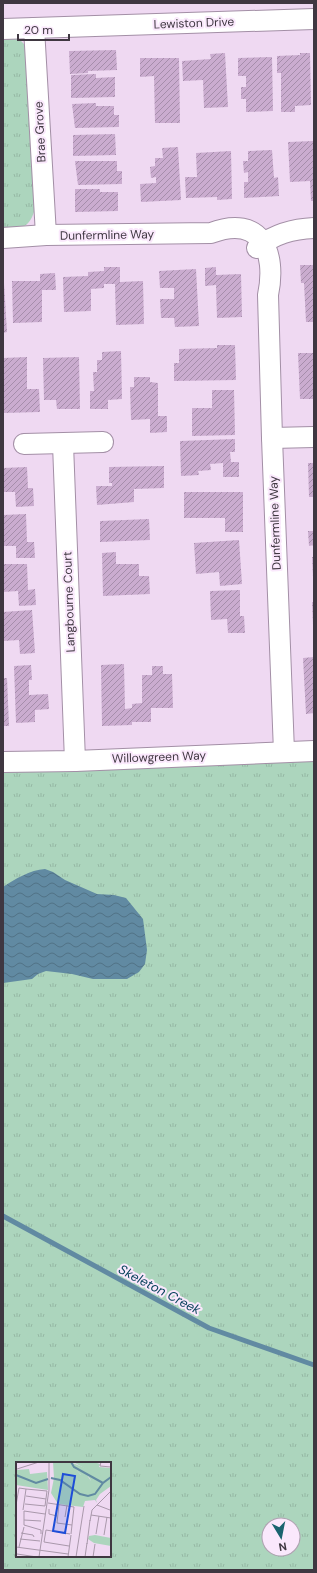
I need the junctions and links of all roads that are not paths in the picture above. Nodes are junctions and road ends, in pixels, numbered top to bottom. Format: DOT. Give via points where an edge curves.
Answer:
graph roads {
  1 [pos="314,18"];
  2 [pos="34,28"];
  3 [pos="3,29"];
  4 [pos="314,228"];
  5 [pos="46,236"];
  6 [pos="3,238"];
  7 [pos="261,245"];
  8 [pos="314,437"];
  9 [pos="272,438"];
  10 [pos="103,442"];
  11 [pos="24,444"];
  12 [pos="64,444"];
  13 [pos="314,751"];
  14 [pos="284,752"];
  15 [pos="75,761"];
  16 [pos="3,762"];
  1 -- 2 [label="street, Lewiston Drive"];
  2 -- 3 [label="street, Lewiston Drive"];
  2 -- 5 [label="street, Brae Grove"];
  4 -- 7 [label="street" via="284,233"];
  5 -- 6 [label="street, Dunfermline Way"];
  5 -- 7 [label="street, Dunfermline Way" via="211,233"];
  7 -- 9 [label="street, Dunfermline Way" via="271,267 268,295"];
  8 -- 9 [label="street"];
  9 -- 14 [label="street, Dunfermline Way"];
  10 -- 12 [label="street"];
  11 -- 12 [label="street"];
  12 -- 15 [label="street, Langbourne Court"];
  13 -- 14 [label="street, Willowgreen Way"];
  14 -- 15 [label="street, Willowgreen Way"];
  15 -- 16 [label="street, Willowgreen Way"];
}
